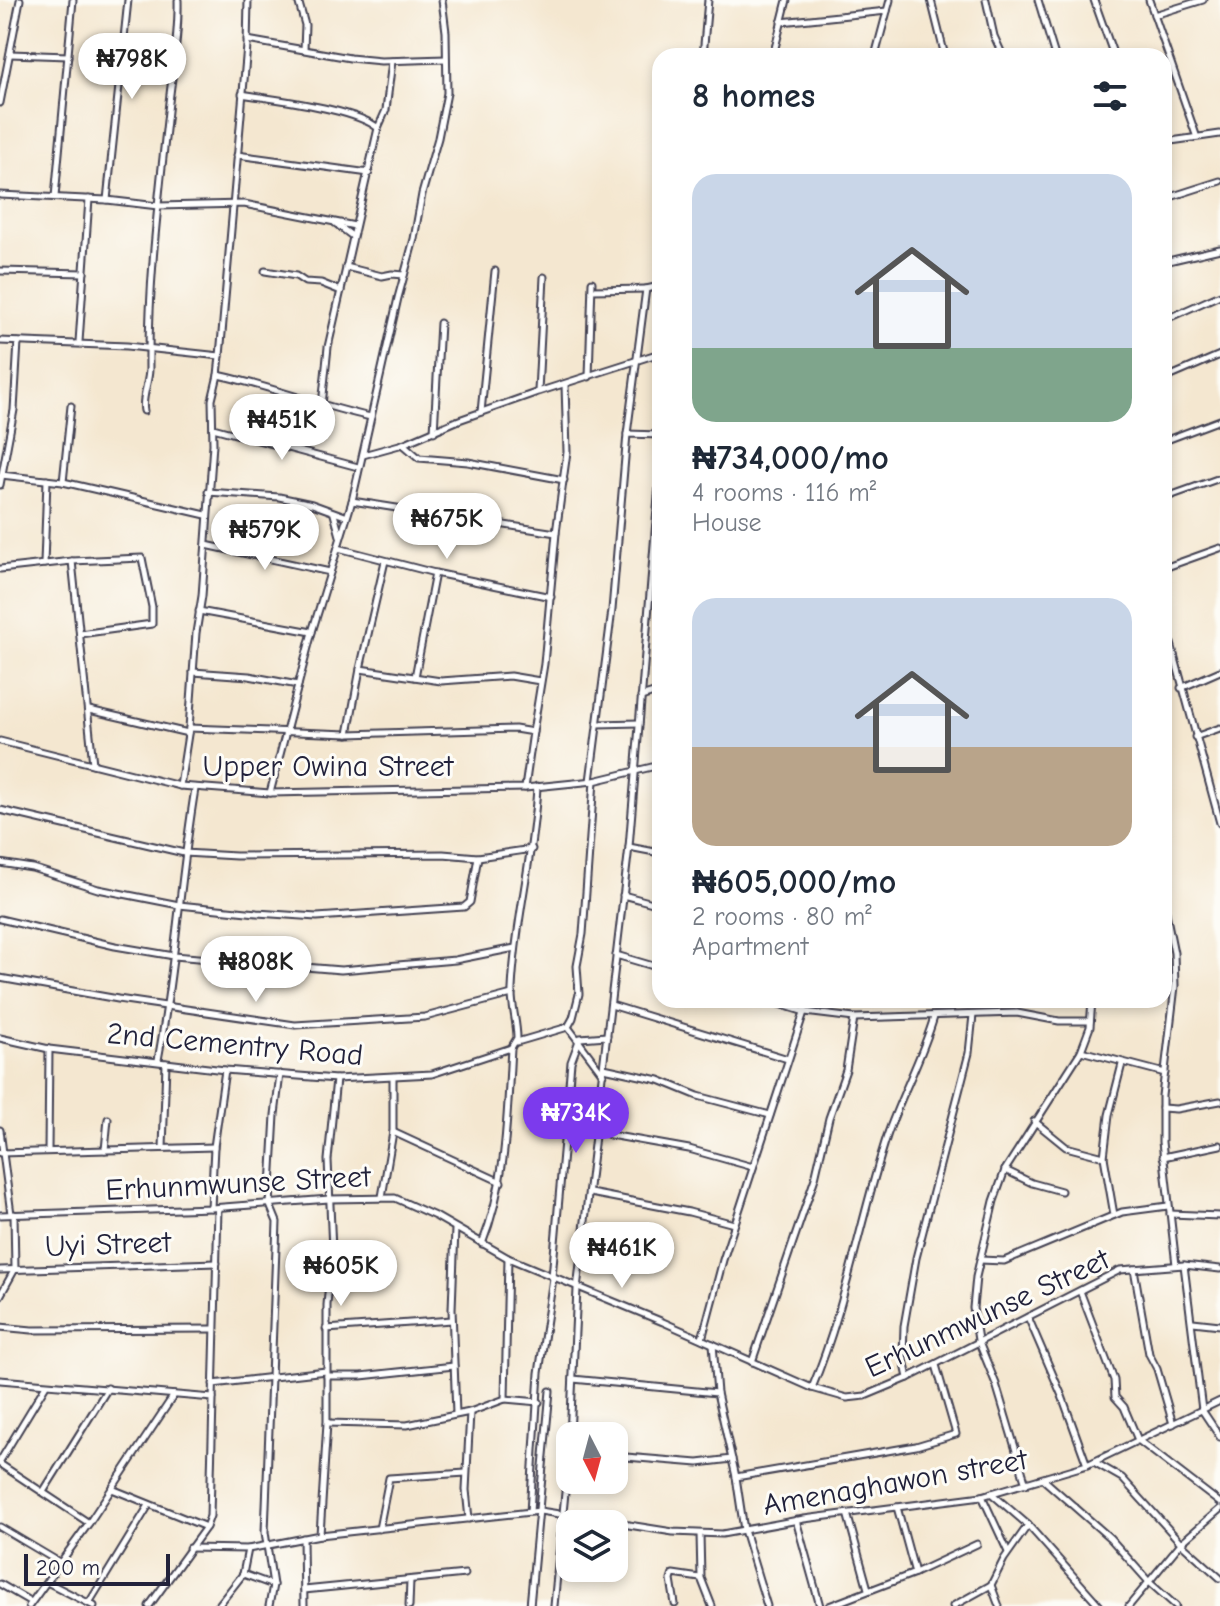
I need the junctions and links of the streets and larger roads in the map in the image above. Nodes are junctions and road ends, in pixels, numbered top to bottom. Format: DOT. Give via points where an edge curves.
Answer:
graph roads {
  1 [pos="20,0"];
  2 [pos="73,0"];
  3 [pos="128,0"];
  4 [pos="178,0"];
  5 [pos="248,0"];
  6 [pos="298,0"];
  7 [pos="442,0"];
  8 [pos="708,0"];
  9 [pos="787,0"];
  10 [pos="890,0"];
  11 [pos="931,0"];
  12 [pos="986,0"];
  13 [pos="1038,0"];
  14 [pos="1094,0"];
  15 [pos="1149,0"];
  16 [pos="1203,0"];
  17 [pos="887,11"];
  18 [pos="1154,15"];
  19 [pos="781,22"];
  20 [pos="247,40"];
  21 [pos="704,48"];
  22 [pos="775,48"];
  23 [pos="877,48"];
  24 [pos="943,48"];
  25 [pos="999,48"];
  26 [pos="1053,48"];
  27 [pos="1111,48"];
  28 [pos="1166,48"];
  29 [pos="304,49"];
  30 [pos="10,54"];
  31 [pos="68,56"];
  32 [pos="121,58"];
  33 [pos="446,59"];
  34 [pos="173,60"];
  35 [pos="392,61"];
  36 [pos="1172,66"];
  37 [pos="242,94"];
  38 [pos="0,102"];
  39 [pos="378,128"];
  40 [pos="1220,134"];
  41 [pos="1196,135"];
  42 [pos="1172,140"];
  43 [pos="237,155"];
  44 [pos="369,173"];
  45 [pos="1220,181"];
  46 [pos="0,195"];
  47 [pos="1172,196"];
  48 [pos="55,197"];
  49 [pos="89,199"];
  50 [pos="107,200"];
  51 [pos="232,205"];
  52 [pos="158,206"];
  53 [pos="334,222"];
  54 [pos="355,226"];
  55 [pos="353,237"];
  56 [pos="1220,249"];
  57 [pos="1172,260"];
  58 [pos="346,267"];
  59 [pos="0,271"];
  60 [pos="265,271"];
  61 [pos="495,271"];
  62 [pos="84,273"];
  63 [pos="404,275"];
  64 [pos="544,277"];
  65 [pos="592,282"];
  66 [pos="652,288"];
  67 [pos="646,289"];
  68 [pos="592,290"];
  69 [pos="341,291"];
  70 [pos="1220,295"];
  71 [pos="1172,316"];
  72 [pos="440,323"];
  73 [pos="0,341"];
  74 [pos="18,342"];
  75 [pos="79,342"];
  76 [pos="148,348"];
  77 [pos="1220,355"];
  78 [pos="220,356"];
  79 [pos="652,356"];
  80 [pos="638,360"];
  81 [pos="218,375"];
  82 [pos="1172,376"];
  83 [pos="589,377"];
  84 [pos="565,385"];
  85 [pos="538,392"];
  86 [pos="322,405"];
  87 [pos="71,406"];
  88 [pos="144,411"];
  89 [pos="481,412"];
  90 [pos="371,417"];
  91 [pos="1220,420"];
  92 [pos="213,428"];
  93 [pos="434,432"];
  94 [pos="627,434"];
  95 [pos="652,435"];
  96 [pos="1172,438"];
  97 [pos="403,444"];
  98 [pos="363,455"];
  99 [pos="358,467"];
  100 [pos="1,475"];
  101 [pos="1220,478"];
  102 [pos="47,480"];
  103 [pos="564,480"];
  104 [pos="63,482"];
  105 [pos="0,485"];
  106 [pos="208,492"];
  107 [pos="1172,495"];
  108 [pos="352,501"];
  109 [pos="334,514"];
  110 [pos="206,515"];
  111 [pos="345,516"];
  112 [pos="556,533"];
  113 [pos="340,537"];
  114 [pos="206,545"];
  115 [pos="337,548"];
  116 [pos="1220,548"];
  117 [pos="72,561"];
  118 [pos="385,561"];
  119 [pos="44,564"];
  120 [pos="1172,565"];
  121 [pos="0,569"];
  122 [pos="330,572"];
  123 [pos="435,573"];
  124 [pos="652,575"];
  125 [pos="551,597"];
  126 [pos="199,611"];
  127 [pos="312,632"];
  128 [pos="80,634"];
  129 [pos="1172,642"];
  130 [pos="360,669"];
  131 [pos="1220,671"];
  132 [pos="193,672"];
  133 [pos="415,677"];
  134 [pos="540,681"];
  135 [pos="298,685"];
  136 [pos="1181,688"];
  137 [pos="652,694"];
  138 [pos="641,697"];
  139 [pos="89,710"];
  140 [pos="639,723"];
  141 [pos="597,724"];
  142 [pos="1220,728"];
  143 [pos="189,730"];
  144 [pos="533,732"];
  145 [pos="285,733"];
  146 [pos="348,734"];
  147 [pos="1195,737"];
  148 [pos="0,741"];
  149 [pos="93,764"];
  150 [pos="652,767"];
  151 [pos="636,770"];
  152 [pos="592,781"];
  153 [pos="1220,784"];
  154 [pos="180,786"];
  155 [pos="537,786"];
  156 [pos="525,788"];
  157 [pos="195,789"];
  158 [pos="1210,789"];
  159 [pos="270,793"];
  160 [pos="0,810"];
  161 [pos="1220,823"];
  162 [pos="629,847"];
  163 [pos="532,849"];
  164 [pos="652,851"];
  165 [pos="184,853"];
  166 [pos="478,857"];
  167 [pos="0,863"];
  168 [pos="623,895"];
  169 [pos="652,903"];
  170 [pos="179,905"];
  171 [pos="0,919"];
  172 [pos="1172,943"];
  173 [pos="515,948"];
  174 [pos="616,955"];
  175 [pos="174,956"];
  176 [pos="652,966"];
  177 [pos="0,978"];
  178 [pos="512,994"];
  179 [pos="611,1005"];
  180 [pos="168,1007"];
  181 [pos="792,1008"];
  182 [pos="806,1008"];
  183 [pos="1091,1008"];
  184 [pos="805,1012"];
  185 [pos="973,1015"];
  186 [pos="934,1017"];
  187 [pos="854,1018"];
  188 [pos="1090,1021"];
  189 [pos="568,1027"];
  190 [pos="607,1036"];
  191 [pos="0,1038"];
  192 [pos="579,1040"];
  193 [pos="516,1042"];
  194 [pos="511,1048"];
  195 [pos="49,1049"];
  196 [pos="1081,1051"];
  197 [pos="788,1059"];
  198 [pos="158,1060"];
  199 [pos="166,1063"];
  200 [pos="1122,1064"];
  201 [pos="225,1070"];
  202 [pos="603,1071"];
  203 [pos="1165,1073"];
  204 [pos="280,1074"];
  205 [pos="393,1078"];
  206 [pos="336,1079"];
  207 [pos="1220,1101"];
  208 [pos="1162,1108"];
  209 [pos="770,1115"];
  210 [pos="108,1119"];
  211 [pos="1034,1121"];
  212 [pos="596,1129"];
  213 [pos="0,1130"];
  214 [pos="393,1132"];
  215 [pos="1220,1145"];
  216 [pos="214,1147"];
  217 [pos="163,1148"];
  218 [pos="105,1150"];
  219 [pos="48,1151"];
  220 [pos="2,1153"];
  221 [pos="1104,1157"];
  222 [pos="1163,1157"];
  223 [pos="753,1167"];
  224 [pos="1005,1170"];
  225 [pos="501,1182"];
  226 [pos="1061,1191"];
  227 [pos="590,1193"];
  228 [pos="382,1197"];
  229 [pos="329,1199"];
  230 [pos="270,1205"];
  231 [pos="1169,1206"];
  232 [pos="215,1208"];
  233 [pos="12,1214"];
  234 [pos="1170,1214"];
  235 [pos="0,1215"];
  236 [pos="1114,1215"];
  237 [pos="1220,1216"];
  238 [pos="734,1224"];
  239 [pos="455,1229"];
  240 [pos="482,1244"];
  241 [pos="508,1258"];
  242 [pos="980,1260"];
  243 [pos="217,1263"];
  244 [pos="1176,1265"];
  245 [pos="1184,1265"];
  246 [pos="15,1269"];
  247 [pos="1134,1269"];
  248 [pos="1220,1269"];
  249 [pos="0,1270"];
  250 [pos="552,1277"];
  251 [pos="577,1289"];
  252 [pos="1080,1291"];
  253 [pos="0,1296"];
  254 [pos="1028,1317"];
  255 [pos="452,1320"];
  256 [pos="1193,1322"];
  257 [pos="1220,1325"];
  258 [pos="0,1327"];
  259 [pos="214,1329"];
  260 [pos="326,1329"];
  261 [pos="702,1339"];
  262 [pos="979,1343"];
  263 [pos="713,1344"];
  264 [pos="752,1362"];
  265 [pos="936,1365"];
  266 [pos="454,1366"];
  267 [pos="326,1374"];
  268 [pos="270,1378"];
  269 [pos="908,1378"];
  270 [pos="573,1379"];
  271 [pos="0,1380"];
  272 [pos="213,1384"];
  273 [pos="46,1385"];
  274 [pos="108,1388"];
  275 [pos="812,1388"];
  276 [pos="550,1391"];
  277 [pos="717,1393"];
  278 [pos="174,1395"];
  279 [pos="213,1398"];
  280 [pos="505,1399"];
  281 [pos="1220,1401"];
  282 [pos="539,1402"];
  283 [pos="1202,1410"];
  284 [pos="470,1412"];
  285 [pos="456,1414"];
  286 [pos="571,1422"];
  287 [pos="327,1423"];
  288 [pos="1173,1424"];
  289 [pos="1220,1437"];
  290 [pos="1138,1440"];
  291 [pos="628,1457"];
  292 [pos="732,1459"];
  293 [pos="1094,1462"];
  294 [pos="0,1463"];
  295 [pos="1087,1465"];
  296 [pos="466,1473"];
  297 [pos="736,1477"];
  298 [pos="1043,1479"];
  299 [pos="1026,1484"];
  300 [pos="112,1489"];
  301 [pos="43,1492"];
  302 [pos="991,1493"];
  303 [pos="982,1496"];
  304 [pos="149,1505"];
  305 [pos="1220,1506"];
  306 [pos="897,1507"];
  307 [pos="540,1511"];
  308 [pos="530,1512"];
  309 [pos="556,1512"];
  310 [pos="847,1513"];
  311 [pos="469,1519"];
  312 [pos="796,1520"];
  313 [pos="89,1523"];
  314 [pos="628,1523"];
  315 [pos="1028,1525"];
  316 [pos="0,1527"];
  317 [pos="206,1527"];
  318 [pos="379,1529"];
  319 [pos="744,1530"];
  320 [pos="700,1534"];
  321 [pos="320,1535"];
  322 [pos="303,1538"];
  323 [pos="1181,1543"];
  324 [pos="266,1544"];
  325 [pos="977,1544"];
  326 [pos="189,1548"];
  327 [pos="248,1549"];
  328 [pos="1008,1553"];
  329 [pos="59,1562"];
  330 [pos="915,1573"];
  331 [pos="243,1574"];
  332 [pos="465,1574"];
  333 [pos="701,1578"];
  334 [pos="1220,1578"];
  335 [pos="410,1580"];
  336 [pos="47,1582"];
  337 [pos="556,1582"];
  338 [pos="1149,1582"];
  339 [pos="0,1584"];
  340 [pos="273,1585"];
  341 [pos="991,1585"];
  342 [pos="868,1589"];
  343 [pos="304,1590"];
  344 [pos="30,1604"];
  345 [pos="92,1605"];
  346 [pos="674,1605"];
  347 [pos="149,1606"];
  348 [pos="218,1606"];
  349 [pos="269,1606"];
  350 [pos="304,1606"];
  351 [pos="409,1606"];
  352 [pos="530,1606"];
  353 [pos="554,1606"];
  354 [pos="712,1606"];
  355 [pos="767,1606"];
  356 [pos="820,1606"];
  357 [pos="829,1606"];
  358 [pos="953,1606"];
  359 [pos="999,1606"];
  360 [pos="1100,1606"];
  361 [pos="1129,1606"];
  362 [pos="1176,1606"];
  1 -- 30 [label="street"];
  2 -- 31 [label="street"];
  3 -- 32 [label="street"];
  4 -- 34 [label="street"];
  5 -- 20 [label="street"];
  6 -- 29 [label="street"];
  7 -- 33 [label="street"];
  8 -- 21 [label="street"];
  9 -- 19 [label="street"];
  10 -- 17 [label="street"];
  11 -- 24 [label="street"];
  12 -- 25 [label="street"];
  13 -- 26 [label="street"];
  14 -- 27 [label="street"];
  15 -- 18 [label="street"];
  16 -- 18 [label="street"];
  17 -- 19 [label="street"];
  17 -- 23 [label="street"];
  18 -- 28 [label="street"];
  19 -- 22 [label="street"];
  20 -- 29 [label="street"];
  20 -- 37 [label="street"];
  29 -- 35 [label="street"];
  30 -- 31 [label="street"];
  30 -- 38 [label="street"];
  31 -- 48 [label="street"];
  32 -- 34 [label="street"];
  32 -- 50 [label="street"];
  33 -- 35 [label="street"];
  33 -- 63 [label="street" via="447,93"];
  34 -- 52 [label="street"];
  35 -- 39 [label="street" via="386,110"];
  36 -- 41 [label="street"];
  37 -- 39 [label="street" via="333,111"];
  37 -- 43 [label="street"];
  39 -- 44 [label="street"];
  40 -- 41 [label="street"];
  41 -- 42 [label="street"];
  43 -- 44 [label="street"];
  43 -- 51 [label="street"];
  44 -- 54 [label="street"];
  45 -- 47 [label="street"];
  46 -- 48 [label="street"];
  48 -- 49 [label="street"];
  49 -- 50 [label="street"];
  49 -- 62 [label="street"];
  50 -- 52 [label="street"];
  51 -- 52 [label="street"];
  51 -- 53 [label="street"];
  51 -- 78 [label="street"];
  52 -- 76 [label="street"];
  53 -- 54 [label="street"];
  53 -- 55 [label="street"];
  54 -- 55 [label="street"];
  55 -- 58 [label="street"];
  56 -- 57 [label="street"];
  58 -- 63 [label="street"];
  58 -- 69 [label="street"];
  59 -- 62 [label="street"];
  60 -- 69 [label="street"];
  61 -- 89 [label="street"];
  62 -- 75 [label="street"];
  63 -- 90 [label="street"];
  64 -- 85 [label="street"];
  65 -- 68 [label="street"];
  66 -- 67 [label="street"];
  67 -- 68 [label="street"];
  67 -- 80 [label="street"];
  68 -- 83 [label="street"];
  69 -- 86 [label="street"];
  70 -- 71 [label="street"];
  72 -- 93 [label="street"];
  73 -- 74 [label="street"];
  74 -- 75 [label="street"];
  74 -- 100 [label="street" via="14,410"];
  75 -- 76 [label="street"];
  76 -- 78 [label="street"];
  76 -- 88 [label="street"];
  77 -- 82 [label="street"];
  78 -- 81 [label="street"];
  79 -- 80 [label="street"];
  80 -- 83 [label="street"];
  80 -- 94 [label="street"];
  81 -- 86 [label="street"];
  81 -- 92 [label="street"];
  83 -- 84 [label="street"];
  84 -- 85 [label="street"];
  84 -- 103 [label="street"];
  85 -- 89 [label="street"];
  86 -- 90 [label="street"];
  87 -- 104 [label="street"];
  89 -- 93 [label="street"];
  90 -- 98 [label="street"];
  91 -- 96 [label="street"];
  92 -- 99 [label="street"];
  92 -- 106 [label="street"];
  93 -- 97 [label="street"];
  94 -- 95 [label="street"];
  94 -- 141 [label="street"];
  97 -- 98 [label="street"];
  97 -- 103 [label="street" via="432,461 468,462"];
  98 -- 99 [label="street"];
  99 -- 108 [label="street"];
  100 -- 102 [label="street"];
  100 -- 105 [label="street"];
  101 -- 107 [label="street"];
  102 -- 104 [label="street"];
  102 -- 119 [label="street"];
  103 -- 112 [label="street"];
  104 -- 110 [label="street"];
  106 -- 109 [label="street" via="279,497"];
  106 -- 110 [label="street"];
  108 -- 111 [label="street"];
  108 -- 112 [label="street"];
  109 -- 111 [label="street"];
  109 -- 113 [label="street"];
  110 -- 114 [label="street"];
  111 -- 113 [label="street"];
  112 -- 125 [label="street"];
  113 -- 115 [label="street"];
  114 -- 122 [label="street"];
  114 -- 126 [label="street"];
  115 -- 118 [label="street"];
  115 -- 122 [label="street"];
  116 -- 120 [label="street"];
  117 -- 119 [label="street"];
  117 -- 128 [label="street"];
  117 -- 128 [label="street" via="142,558 152,607 149,626"];
  118 -- 123 [label="street"];
  118 -- 130 [label="street"];
  119 -- 121 [label="street"];
  122 -- 127 [label="street"];
  123 -- 125 [label="street"];
  123 -- 133 [label="street"];
  124 -- 138 [label="street"];
  125 -- 134 [label="street"];
  126 -- 127 [label="street"];
  126 -- 132 [label="street"];
  127 -- 135 [label="street"];
  128 -- 139 [label="street"];
  129 -- 136 [label="street"];
  130 -- 133 [label="street"];
  130 -- 146 [label="street"];
  131 -- 136 [label="street"];
  132 -- 135 [label="street"];
  132 -- 143 [label="street"];
  133 -- 134 [label="street" via="441,681 510,676"];
  134 -- 144 [label="street"];
  135 -- 145 [label="street"];
  136 -- 147 [label="street"];
  137 -- 138 [label="street"];
  138 -- 140 [label="street"];
  139 -- 143 [label="street"];
  139 -- 149 [label="street"];
  140 -- 141 [label="street"];
  140 -- 151 [label="street"];
  141 -- 152 [label="street"];
  142 -- 147 [label="street"];
  143 -- 145 [label="street"];
  143 -- 154 [label="street"];
  144 -- 146 [label="street" via="472,728"];
  144 -- 156 [label="street"];
  145 -- 146 [label="street"];
  145 -- 159 [label="street"];
  147 -- 158 [label="street"];
  148 -- 149 [label="street, Upper Owina Street"];
  149 -- 154 [label="street, Upper Owina Street"];
  150 -- 151 [label="street, Upper Owina Street"];
  151 -- 152 [label="street, Upper Owina Street"];
  151 -- 162 [label="street"];
  152 -- 155 [label="street, Upper Owina Street"];
  152 -- 189 [label="street" via="579,994"];
  153 -- 158 [label="street"];
  154 -- 157 [label="street, Upper Owina Street"];
  155 -- 156 [label="street, Upper Owina Street"];
  155 -- 163 [label="street"];
  156 -- 159 [label="street, Upper Owina Street"];
  157 -- 159 [label="street, Upper Owina Street"];
  157 -- 165 [label="street"];
  158 -- 161 [label="street"];
  160 -- 165 [label="street"];
  162 -- 164 [label="street"];
  162 -- 168 [label="street"];
  163 -- 166 [label="street"];
  163 -- 173 [label="street"];
  165 -- 166 [label="street"];
  165 -- 170 [label="street"];
  166 -- 170 [label="street" via="470,902 464,907 317,917"];
  167 -- 170 [label="street"];
  168 -- 169 [label="street"];
  168 -- 174 [label="street"];
  170 -- 175 [label="street"];
  171 -- 175 [label="street"];
  172 -- 203 [label="street" via="1175,986"];
  173 -- 175 [label="street" via="455,960 341,970"];
  173 -- 178 [label="street"];
  174 -- 176 [label="street"];
  174 -- 179 [label="street"];
  175 -- 180 [label="street"];
  177 -- 180 [label="street"];
  178 -- 180 [label="street" via="425,1017 295,1025"];
  178 -- 193 [label="street"];
  179 -- 190 [label="street"];
  179 -- 197 [label="street"];
  180 -- 198 [label="street"];
  181 -- 184 [label="street"];
  182 -- 184 [label="street"];
  183 -- 188 [label="street"];
  184 -- 187 [label="street"];
  184 -- 197 [label="street"];
  185 -- 186 [label="street"];
  185 -- 188 [label="street" via="1017,1013"];
  185 -- 269 [label="street" via="969,1053 916,1258 904,1326"];
  186 -- 187 [label="street"];
  186 -- 275 [label="street" via="888,1132"];
  187 -- 264 [label="street" via="846,1070 815,1178"];
  188 -- 196 [label="street"];
  189 -- 192 [label="street"];
  189 -- 193 [label="street"];
  190 -- 192 [label="street"];
  190 -- 202 [label="street"];
  191 -- 195 [label="street, 2nd Cementry Road"];
  192 -- 202 [label="street"];
  192 -- 250 [label="street" via="568,1079"];
  193 -- 194 [label="street"];
  194 -- 205 [label="street, 2nd Cementry Road" via="432,1074"];
  194 -- 225 [label="street"];
  195 -- 198 [label="street, 2nd Cementry Road"];
  195 -- 219 [label="street"];
  196 -- 200 [label="street"];
  196 -- 211 [label="street"];
  197 -- 209 [label="street"];
  198 -- 199 [label="street, 2nd Cementry Road"];
  199 -- 201 [label="street, 2nd Cementry Road"];
  199 -- 217 [label="street"];
  200 -- 203 [label="street"];
  200 -- 221 [label="street"];
  201 -- 204 [label="street, 2nd Cementry Road"];
  201 -- 216 [label="street"];
  202 -- 209 [label="street" via="659,1080"];
  202 -- 212 [label="street"];
  203 -- 208 [label="street"];
  204 -- 206 [label="street, 2nd Cementry Road"];
  204 -- 230 [label="street"];
  205 -- 206 [label="street, 2nd Cementry Road"];
  205 -- 214 [label="street"];
  206 -- 229 [label="street"];
  207 -- 208 [label="street"];
  208 -- 222 [label="street"];
  209 -- 223 [label="street"];
  210 -- 218 [label="street"];
  211 -- 221 [label="street" via="1066,1147"];
  211 -- 224 [label="street"];
  212 -- 223 [label="street"];
  212 -- 227 [label="street"];
  213 -- 220 [label="street"];
  214 -- 225 [label="street"];
  214 -- 228 [label="street"];
  215 -- 222 [label="street"];
  216 -- 217 [label="street"];
  216 -- 232 [label="street"];
  217 -- 218 [label="street"];
  218 -- 219 [label="street"];
  219 -- 220 [label="street"];
  220 -- 233 [label="street"];
  221 -- 236 [label="street"];
  222 -- 231 [label="street"];
  223 -- 238 [label="street"];
  224 -- 226 [label="street"];
  224 -- 242 [label="street"];
  225 -- 240 [label="street"];
  227 -- 238 [label="street"];
  227 -- 251 [label="street"];
  228 -- 229 [label="street, Erhunmwunse Street"];
  228 -- 239 [label="street, Erhunmwunse Street" via="400,1200"];
  229 -- 230 [label="street, Erhunmwunse Street"];
  229 -- 260 [label="street" via="332,1250"];
  230 -- 232 [label="street, Erhunmwunse Street"];
  230 -- 268 [label="street" via="277,1222"];
  231 -- 234 [label="street"];
  231 -- 236 [label="street"];
  232 -- 233 [label="street, Erhunmwunse Street"];
  232 -- 243 [label="street"];
  233 -- 235 [label="street, Erhunmwunse Street"];
  233 -- 246 [label="street"];
  234 -- 237 [label="street"];
  234 -- 244 [label="street"];
  236 -- 242 [label="street" via="1004,1261"];
  238 -- 261 [label="street"];
  239 -- 240 [label="street, Erhunmwunse Street"];
  239 -- 255 [label="street"];
  240 -- 241 [label="street, Erhunmwunse Street"];
  241 -- 250 [label="street, Erhunmwunse Street"];
  241 -- 280 [label="street"];
  242 -- 262 [label="street" via="973,1308"];
  243 -- 246 [label="street, Uyi Street"];
  243 -- 259 [label="street"];
  244 -- 245 [label="street, Erhunmwunse Street"];
  244 -- 247 [label="street, Erhunmwunse Street"];
  245 -- 248 [label="street, Erhunmwunse Street"];
  245 -- 256 [label="street"];
  246 -- 249 [label="street, Uyi Street"];
  246 -- 253 [label="street"];
  247 -- 252 [label="street, Erhunmwunse Street" via="1120,1270"];
  247 -- 288 [label="street" via="1149,1354"];
  250 -- 251 [label="street, Erhunmwunse Street"];
  250 -- 282 [label="street"];
  251 -- 261 [label="street, Erhunmwunse Street"];
  251 -- 270 [label="street"];
  252 -- 254 [label="street, Erhunmwunse Street"];
  252 -- 290 [label="street" via="1114,1380 1115,1397"];
  254 -- 262 [label="street, Erhunmwunse Street"];
  254 -- 295 [label="street"];
  255 -- 260 [label="street"];
  255 -- 266 [label="street"];
  256 -- 257 [label="street"];
  256 -- 283 [label="street"];
  258 -- 259 [label="street"];
  259 -- 272 [label="street"];
  260 -- 267 [label="street"];
  261 -- 263 [label="street, Erhunmwunse Street"];
  262 -- 265 [label="street, Erhunmwunse Street"];
  262 -- 299 [label="street"];
  263 -- 264 [label="street, Erhunmwunse Street"];
  263 -- 277 [label="street"];
  264 -- 275 [label="street, Erhunmwunse Street"];
  265 -- 269 [label="street, Erhunmwunse Street"];
  265 -- 297 [label="street" via="956,1434 916,1446"];
  266 -- 267 [label="street"];
  266 -- 285 [label="street"];
  267 -- 268 [label="street"];
  267 -- 287 [label="street"];
  268 -- 272 [label="street"];
  268 -- 324 [label="street"];
  269 -- 275 [label="street, Erhunmwunse Street" via="847,1398"];
  270 -- 277 [label="street"];
  270 -- 286 [label="street"];
  271 -- 273 [label="street"];
  272 -- 279 [label="street"];
  273 -- 274 [label="street"];
  273 -- 294 [label="street"];
  274 -- 278 [label="street"];
  274 -- 301 [label="street"];
  276 -- 307 [label="street"];
  277 -- 292 [label="street"];
  278 -- 279 [label="street"];
  278 -- 300 [label="street"];
  279 -- 317 [label="street" via="212,1502"];
  280 -- 282 [label="street"];
  280 -- 284 [label="street"];
  281 -- 283 [label="street, Amenaghawon street"];
  282 -- 308 [label="street"];
  283 -- 288 [label="street, Amenaghawon street"];
  283 -- 289 [label="street"];
  284 -- 285 [label="street"];
  284 -- 296 [label="street"];
  285 -- 287 [label="street" via="407,1425"];
  287 -- 321 [label="street"];
  288 -- 290 [label="street, Amenaghawon street"];
  290 -- 293 [label="street, Amenaghawon street"];
  290 -- 305 [label="street"];
  291 -- 292 [label="street" via="698,1463"];
  292 -- 297 [label="street"];
  293 -- 295 [label="street, Amenaghawon street"];
  293 -- 323 [label="street" via="1122,1478"];
  294 -- 301 [label="street"];
  295 -- 298 [label="street, Amenaghawon street"];
  296 -- 311 [label="street"];
  296 -- 318 [label="street" via="389,1478"];
  297 -- 319 [label="street"];
  298 -- 299 [label="street, Amenaghawon street"];
  298 -- 338 [label="street" via="1110,1538"];
  299 -- 302 [label="street, Amenaghawon street"];
  300 -- 304 [label="street"];
  300 -- 313 [label="street"];
  301 -- 313 [label="street"];
  302 -- 303 [label="street, Amenaghawon street"];
  302 -- 315 [label="street"];
  303 -- 306 [label="street, Amenaghawon street"];
  303 -- 328 [label="street"];
  304 -- 317 [label="street"];
  304 -- 345 [label="street"];
  305 -- 323 [label="street"];
  306 -- 310 [label="street, Amenaghawon street"];
  306 -- 330 [label="street"];
  307 -- 308 [label="street, Amenaghawon street"];
  307 -- 309 [label="street, Amenaghawon street"];
  307 -- 352 [label="street"];
  308 -- 311 [label="street, Amenaghawon street"];
  310 -- 312 [label="street, Amenaghawon street"];
  310 -- 342 [label="street"];
  311 -- 318 [label="street, Amenaghawon street"];
  312 -- 319 [label="street, Amenaghawon street"];
  312 -- 356 [label="street"];
  313 -- 329 [label="street"];
  314 -- 320 [label="street, Amenaghawon street"];
  315 -- 328 [label="street"];
  315 -- 360 [label="street"];
  316 -- 329 [label="street"];
  317 -- 326 [label="street"];
  318 -- 321 [label="street, Amenaghawon street"];
  319 -- 320 [label="street, Amenaghawon street"];
  319 -- 355 [label="street"];
  320 -- 333 [label="street"];
  321 -- 322 [label="street, Amenaghawon street"];
  322 -- 324 [label="street, Amenaghawon street"];
  322 -- 343 [label="street"];
  323 -- 334 [label="street"];
  323 -- 338 [label="street"];
  324 -- 327 [label="street, Amenaghawon street"];
  324 -- 340 [label="street"];
  325 -- 330 [label="street"];
  326 -- 327 [label="street, Amenaghawon street"];
  326 -- 347 [label="street"];
  327 -- 331 [label="street"];
  328 -- 341 [label="street"];
  329 -- 336 [label="street"];
  330 -- 342 [label="street"];
  331 -- 340 [label="street"];
  331 -- 348 [label="street"];
  332 -- 335 [label="street"];
  333 -- 346 [label="street" via="673,1574"];
  333 -- 354 [label="street"];
  335 -- 343 [label="street"];
  335 -- 351 [label="street"];
  336 -- 344 [label="street"];
  336 -- 345 [label="street"];
  337 -- 353 [label="street"];
  338 -- 361 [label="street"];
  338 -- 362 [label="street"];
  339 -- 344 [label="street"];
  340 -- 349 [label="street"];
  341 -- 358 [label="street"];
  341 -- 359 [label="street"];
  342 -- 357 [label="street"];
  343 -- 350 [label="street"];
}
